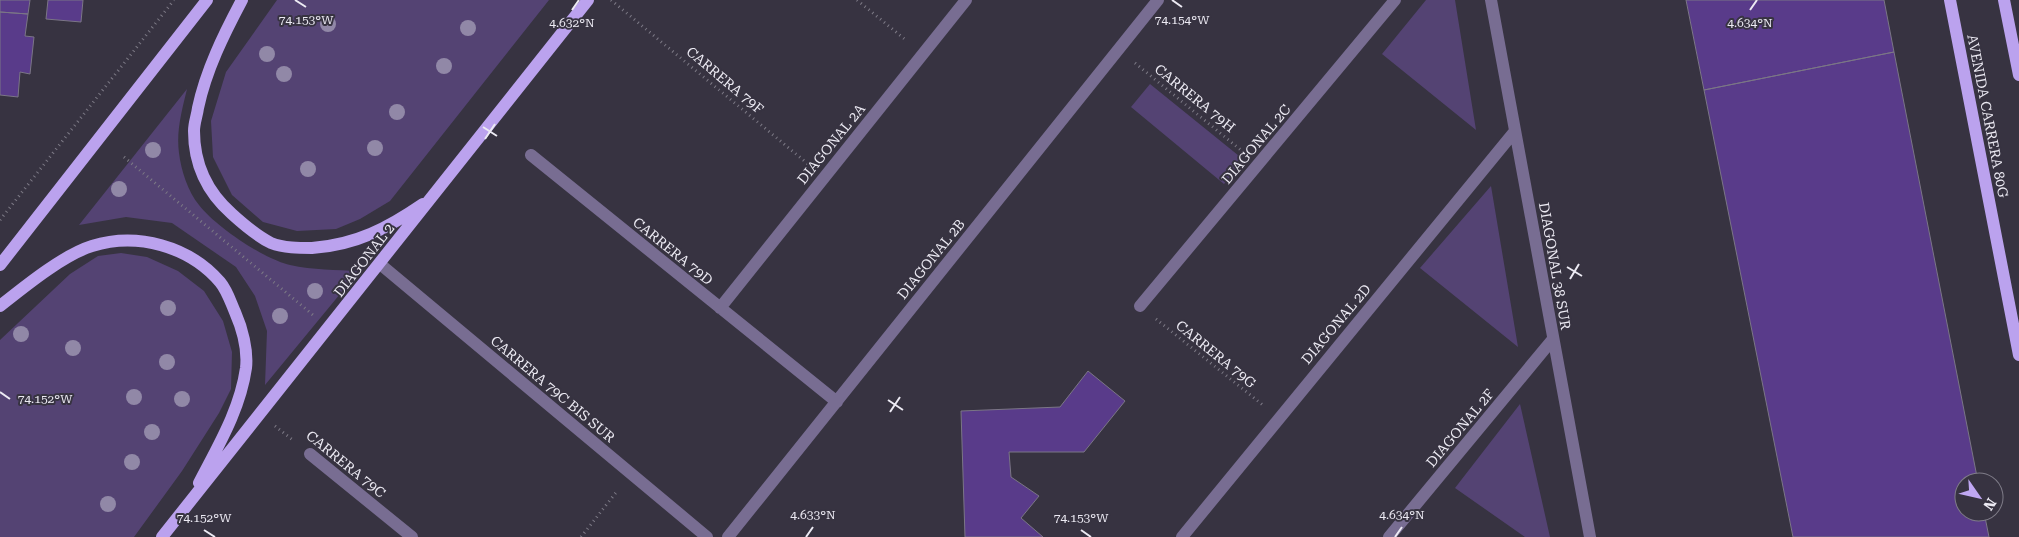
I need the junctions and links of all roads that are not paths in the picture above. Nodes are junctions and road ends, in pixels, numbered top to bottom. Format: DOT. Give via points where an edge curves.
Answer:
graph roads {
  1 [pos="208,0"];
  2 [pos="242,0"];
  3 [pos="588,0"];
  4 [pos="966,0"];
  5 [pos="1158,0"];
  6 [pos="1395,0"];
  7 [pos="1491,0"];
  8 [pos="1950,0"];
  9 [pos="2004,0"];
  10 [pos="2019,76"];
  11 [pos="1515,132"];
  12 [pos="531,155"];
  13 [pos="433,197"];
  14 [pos="380,264"];
  15 [pos="0,265"];
  16 [pos="0,306"];
  17 [pos="1140,306"];
  18 [pos="720,308"];
  19 [pos="1553,339"];
  20 [pos="2019,355"];
  21 [pos="836,402"];
  22 [pos="310,454"];
  23 [pos="183,512"];
  24 [pos="162,537"];
  25 [pos="412,537"];
  26 [pos="707,537"];
  27 [pos="728,537"];
  28 [pos="1182,537"];
  29 [pos="1389,537"];
  30 [pos="1590,537"];
  1 -- 15 [label="main road"];
  2 -- 13 [label="main road" via="224,34 202,90 194,130 197,163 208,188 223,206 244,225 272,243 298,249 334,246 368,236"];
  3 -- 13 [label="main road, DIAGONAL 2"];
  4 -- 18 [label="street, DIAGONAL 2A"];
  5 -- 21 [label="street, DIAGONAL 2B"];
  6 -- 17 [label="street, DIAGONAL 2C"];
  7 -- 11 [label="street, DIAGONAL 38 SUR"];
  8 -- 20 [label="main road, AVENIDA CARRERA 80G"];
  9 -- 10 [label="main road"];
  11 -- 19 [label="street, DIAGONAL 38 SUR"];
  11 -- 28 [label="street, DIAGONAL 2D"];
  12 -- 18 [label="street, CARRERA 79D"];
  13 -- 14 [label="main road, DIAGONAL 2"];
  14 -- 23 [label="main road, DIAGONAL 2"];
  14 -- 26 [label="street, CARRERA 79C BIS SUR"];
  16 -- 23 [label="main road" via="31,281 90,246 127,240 165,245 188,256 221,283 242,328 246,366 233,416"];
  18 -- 21 [label="street, CARRERA 79D"];
  19 -- 29 [label="street, DIAGONAL 2F"];
  19 -- 30 [label="street, DIAGONAL 38 SUR"];
  21 -- 27 [label="street, DIAGONAL 2B"];
  22 -- 25 [label="street, CARRERA 79C"];
  23 -- 24 [label="main road, DIAGONAL 2"];
}
